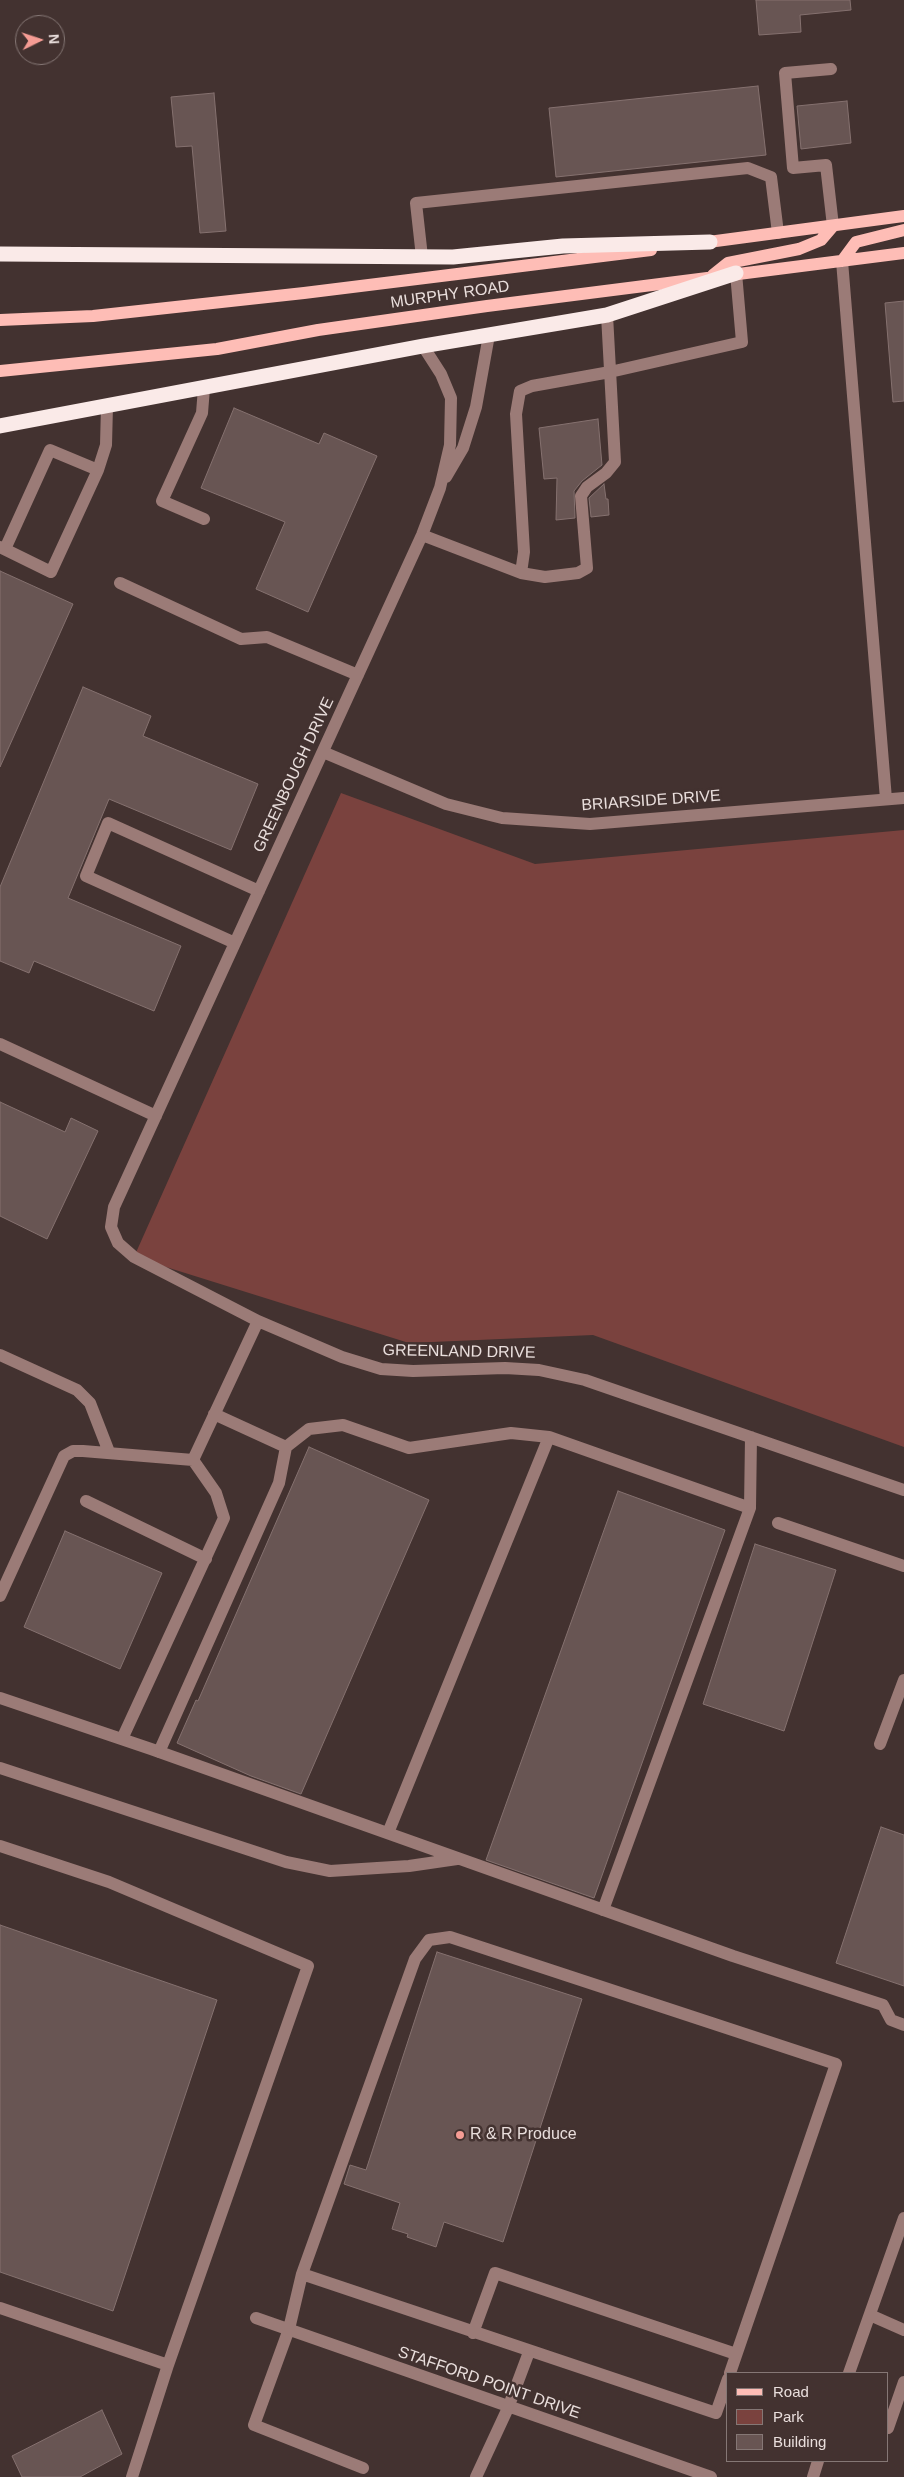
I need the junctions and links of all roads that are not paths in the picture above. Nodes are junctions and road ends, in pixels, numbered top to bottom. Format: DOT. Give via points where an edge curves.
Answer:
graph roads {
  1 [pos="831,69"];
  2 [pos="904,216"];
  3 [pos="833,226"];
  4 [pos="904,230"];
  5 [pos="778,233"];
  6 [pos="710,242"];
  7 [pos="904,253"];
  8 [pos="0,254"];
  9 [pos="422,257"];
  10 [pos="842,261"];
  11 [pos="736,273"];
  12 [pos="711,277"];
  13 [pos="607,315"];
  14 [pos="0,320"];
  15 [pos="489,335"];
  16 [pos="424,346"];
  17 [pos="0,371"];
  18 [pos="610,372"];
  19 [pos="204,388"];
  20 [pos="107,406"];
  21 [pos="0,426"];
  22 [pos="98,470"];
  23 [pos="440,488"];
  24 [pos="204,519"];
  25 [pos="422,535"];
  26 [pos="2,548"];
  27 [pos="521,573"];
  28 [pos="120,583"];
  29 [pos="358,675"];
  30 [pos="323,752"];
  31 [pos="904,798"];
  32 [pos="886,800"];
  33 [pos="259,891"];
  34 [pos="235,942"];
  35 [pos="0,1044"];
  36 [pos="175,1074"];
  37 [pos="156,1116"];
  38 [pos="258,1320"];
  39 [pos="0,1356"];
  40 [pos="214,1414"];
  41 [pos="549,1437"];
  42 [pos="752,1437"];
  43 [pos="286,1447"];
  44 [pos="109,1452"];
  45 [pos="193,1460"];
  46 [pos="904,1490"];
  47 [pos="86,1501"];
  48 [pos="750,1508"];
  49 [pos="778,1523"];
  50 [pos="206,1559"];
  51 [pos="904,1566"];
  52 [pos="0,1596"];
  53 [pos="904,1680"];
  54 [pos="0,1698"];
  55 [pos="122,1739"];
  56 [pos="880,1744"];
  57 [pos="159,1752"];
  58 [pos="0,1768"];
  59 [pos="388,1833"];
  60 [pos="0,1846"];
  61 [pos="460,1859"];
  62 [pos="603,1910"];
  63 [pos="904,2024"];
  64 [pos="904,2218"];
  65 [pos="302,2274"];
  66 [pos="0,2308"];
  67 [pos="870,2315"];
  68 [pos="256,2318"];
  69 [pos="289,2329"];
  70 [pos="904,2330"];
  71 [pos="473,2333"];
  72 [pos="529,2352"];
  73 [pos="736,2354"];
  74 [pos="168,2365"];
  75 [pos="730,2372"];
  76 [pos="849,2372"];
  77 [pos="904,2382"];
  78 [pos="726,2385"];
  79 [pos="508,2408"];
  80 [pos="889,2425"];
  81 [pos="818,2462"];
  82 [pos="363,2468"];
  83 [pos="132,2477"];
  84 [pos="476,2477"];
  85 [pos="708,2477"];
  86 [pos="813,2477"];
  1 -- 3 [label="street" via="785,73 793,168 826,165"];
  2 -- 3 [label="main road, MURPHY ROAD"];
  3 -- 5 [label="main road, MURPHY ROAD"];
  3 -- 12 [label="main road" via="821,240 799,249 728,264"];
  4 -- 10 [label="main road" via="856,242"];
  5 -- 6 [label="main road, MURPHY ROAD"];
  5 -- 9 [label="street" via="771,177 748,168 416,203"];
  6 -- 9 [label="highway" via="563,246"];
  6 -- 14 [label="main road, MURPHY ROAD" via="304,293 118,313"];
  7 -- 10 [label="main road, MURPHY ROAD"];
  8 -- 9 [label="highway"];
  10 -- 11 [label="main road, MURPHY ROAD"];
  10 -- 32 [label="street"];
  11 -- 12 [label="main road, MURPHY ROAD"];
  11 -- 13 [label="highway"];
  11 -- 18 [label="street" via="742,342"];
  12 -- 17 [label="main road, MURPHY ROAD" via="337,327 217,348"];
  13 -- 15 [label="highway"];
  13 -- 18 [label="street"];
  15 -- 16 [label="highway"];
  15 -- 23 [label="street, GREENBOUGH DRIVE" via="476,406 463,448"];
  16 -- 19 [label="highway"];
  16 -- 23 [label="street, GREENBOUGH DRIVE" via="451,398 450,445"];
  18 -- 27 [label="street" via="520,391 516,414 524,552"];
  18 -- 27 [label="street" via="615,462 581,496 587,568 578,573 545,577"];
  19 -- 20 [label="highway"];
  19 -- 24 [label="street" via="202,413 162,501"];
  20 -- 21 [label="highway"];
  20 -- 22 [label="street" via="106,445"];
  22 -- 26 [label="street" via="50,450"];
  22 -- 26 [label="street" via="51,572"];
  23 -- 25 [label="street, GREENBOUGH DRIVE"];
  25 -- 27 [label="street"];
  25 -- 29 [label="street, GREENBOUGH DRIVE"];
  28 -- 29 [label="street" via="241,639 267,637"];
  29 -- 30 [label="street, GREENBOUGH DRIVE"];
  30 -- 32 [label="street, BRIARSIDE DRIVE" via="446,804 502,818 590,824"];
  30 -- 33 [label="street, GREENBOUGH DRIVE"];
  31 -- 32 [label="street, BRIARSIDE DRIVE"];
  33 -- 34 [label="street, GREENBOUGH DRIVE"];
  33 -- 34 [label="street" via="108,823 86,876"];
  34 -- 36 [label="street, GREENBOUGH DRIVE"];
  35 -- 37 [label="street"];
  36 -- 37 [label="street, GREENLAND DRIVE"];
  37 -- 38 [label="street, GREENLAND DRIVE" via="114,1207 111,1227 118,1243 134,1257"];
  38 -- 40 [label="street"];
  38 -- 42 [label="street, GREENLAND DRIVE" via="342,1357 381,1369 539,1370 585,1380"];
  39 -- 44 [label="street" via="77,1390 90,1403"];
  40 -- 43 [label="street"];
  40 -- 45 [label="street"];
  41 -- 43 [label="street" via="511,1433 408,1448 343,1426 309,1429"];
  41 -- 48 [label="street"];
  41 -- 59 [label="street"];
  42 -- 46 [label="street, GREENLAND DRIVE"];
  42 -- 48 [label="street"];
  43 -- 57 [label="street" via="278,1483"];
  44 -- 45 [label="street"];
  44 -- 52 [label="street" via="73,1451 64,1456"];
  45 -- 50 [label="street" via="216,1493 224,1518"];
  47 -- 50 [label="street"];
  48 -- 62 [label="street"];
  49 -- 51 [label="street"];
  50 -- 55 [label="street"];
  53 -- 56 [label="street"];
  54 -- 55 [label="street"];
  55 -- 57 [label="street"];
  57 -- 59 [label="street"];
  58 -- 61 [label="street" via="286,1862 330,1870 409,1866"];
  59 -- 61 [label="street"];
  60 -- 74 [label="street" via="109,1882 308,1966"];
  61 -- 62 [label="street"];
  62 -- 63 [label="street" via="883,2005 891,2020"];
  64 -- 67 [label="street"];
  65 -- 69 [label="street"];
  65 -- 71 [label="street"];
  65 -- 73 [label="street" via="415,1959 430,1940 450,1937 836,2064"];
  66 -- 74 [label="street"];
  67 -- 70 [label="street"];
  67 -- 76 [label="street"];
  68 -- 69 [label="street, STAFFORD POINT DRIVE"];
  69 -- 79 [label="street, STAFFORD POINT DRIVE"];
  69 -- 82 [label="street" via="254,2424"];
  71 -- 72 [label="street"];
  71 -- 73 [label="street" via="495,2273"];
  72 -- 78 [label="street" via="716,2413"];
  72 -- 79 [label="street"];
  73 -- 75 [label="street"];
  74 -- 83 [label="street"];
  77 -- 80 [label="street"];
  79 -- 84 [label="street"];
  79 -- 85 [label="street, STAFFORD POINT DRIVE"];
  81 -- 86 [label="street"];
}
